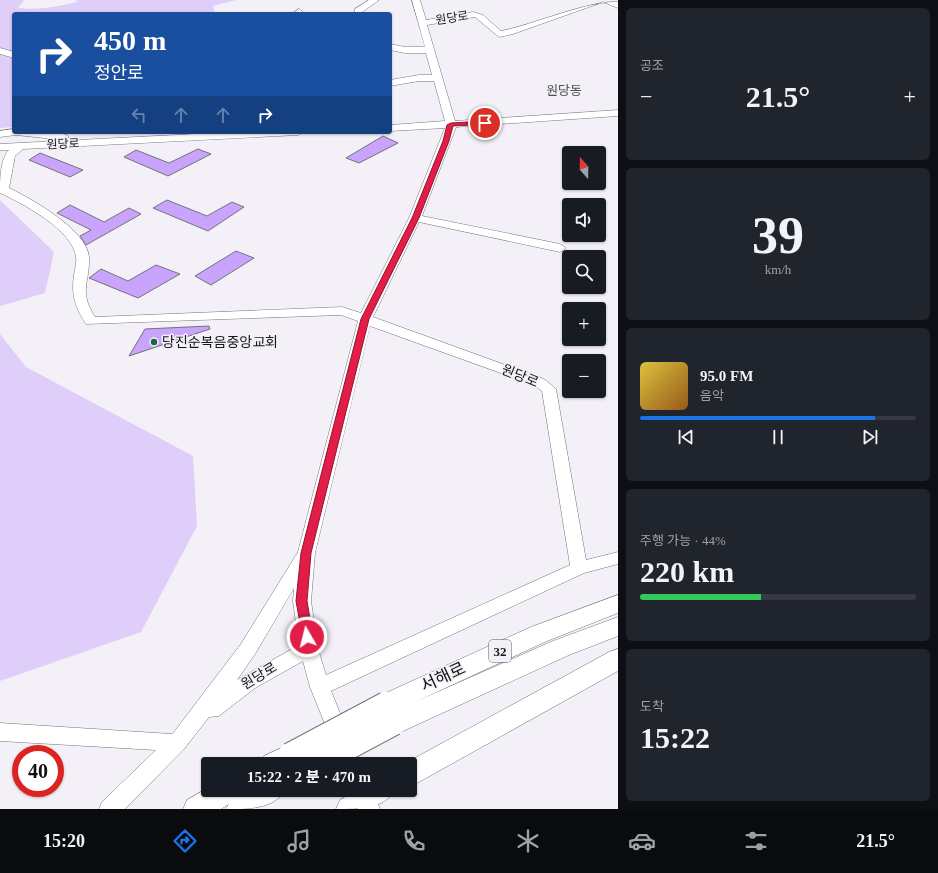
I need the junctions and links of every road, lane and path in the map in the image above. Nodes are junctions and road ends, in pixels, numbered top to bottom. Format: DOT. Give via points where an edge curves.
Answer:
graph roads {
  1 [pos="375,0"];
  2 [pos="416,0"];
  3 [pos="604,0"];
  4 [pos="618,5"];
  5 [pos="358,11"];
  6 [pos="422,23"];
  7 [pos="392,47"];
  8 [pos="429,50"];
  9 [pos="0,52"];
  10 [pos="12,55"];
  11 [pos="437,78"];
  12 [pos="392,83"];
  13 [pos="618,113"];
  14 [pos="448,118"];
  15 [pos="497,122"];
  16 [pos="412,127"];
  17 [pos="392,128"];
  18 [pos="12,132"];
  19 [pos="0,134"];
  20 [pos="36,134"];
  21 [pos="134,134"];
  22 [pos="197,134"];
  23 [pos="147,135"];
  24 [pos="446,141"];
  25 [pos="20,146"];
  26 [pos="0,147"];
  27 [pos="415,218"];
  28 [pos="560,248"];
  29 [pos="365,319"];
  30 [pos="306,553"];
  31 [pos="618,558"];
  32 [pos="579,568"];
  33 [pos="618,604"];
  34 [pos="618,626"];
  35 [pos="309,649"];
  36 [pos="618,659"];
  37 [pos="320,687"];
  38 [pos="390,714"];
  39 [pos="0,732"];
  40 [pos="176,743"];
  41 [pos="289,757"];
  42 [pos="327,757"];
  43 [pos="348,757"];
  44 [pos="417,770"];
  45 [pos="216,797"];
  46 [pos="260,797"];
  47 [pos="110,809"];
  48 [pos="196,809"];
  49 [pos="240,809"];
  1 -- 5 [label="street"];
  2 -- 6 [label="street, 원당로"];
  3 -- 4 [label="street"];
  3 -- 6 [label="street, 원당로" via="499,34 477,15 466,14"];
  6 -- 8 [label="street, 원당로"];
  7 -- 8 [label="street"];
  8 -- 11 [label="street, 원당로"];
  9 -- 10 [label="street"];
  11 -- 12 [label="street"];
  11 -- 14 [label="street, 원당로"];
  13 -- 15 [label="street"];
  14 -- 15 [label="street"];
  14 -- 16 [label="street"];
  14 -- 24 [label="street"];
  15 -- 24 [label="street"];
  16 -- 17 [label="street"];
  16 -- 24 [label="street" via="433,133"];
  18 -- 19 [label="street"];
  20 -- 21 [label="street" via="80,139"];
  22 -- 23 [label="street, 원당로"];
  23 -- 25 [label="street, 원당로"];
  24 -- 27 [label="street"];
  25 -- 26 [label="street, 원당로"];
  25 -- 29 [label="street, 원당로" via="10,156 3,190 18,196 61,226 77,243 83,256 77,295 79,304 91,321 342,311"];
  27 -- 28 [label="street"];
  27 -- 29 [label="street"];
  29 -- 30 [label="street"];
  29 -- 32 [label="street, 원당로" via="539,382 549,388"];
  30 -- 35 [label="street" via="302,601"];
  30 -- 40 [label="street" via="248,649"];
  31 -- 32 [label="street"];
  32 -- 37 [label="street"];
  33 -- 38 [label="main road, 서해로 / 32" via="539,634"];
  34 -- 38 [label="main road, 서해로 / 32"];
  35 -- 37 [label="street"];
  35 -- 40 [label="street, 원당로" via="248,682 224,699"];
  36 -- 44 [label="main road"];
  37 -- 43 [label="street"];
  38 -- 41 [label="main road, 서해로 / 32, bridge"];
  38 -- 42 [label="main road, 서해로 / 32, bridge"];
  39 -- 40 [label="street"];
  40 -- 47 [label="street, 원당로"];
  45 -- 48 [label="main road"];
  46 -- 49 [label="main road"];
}
